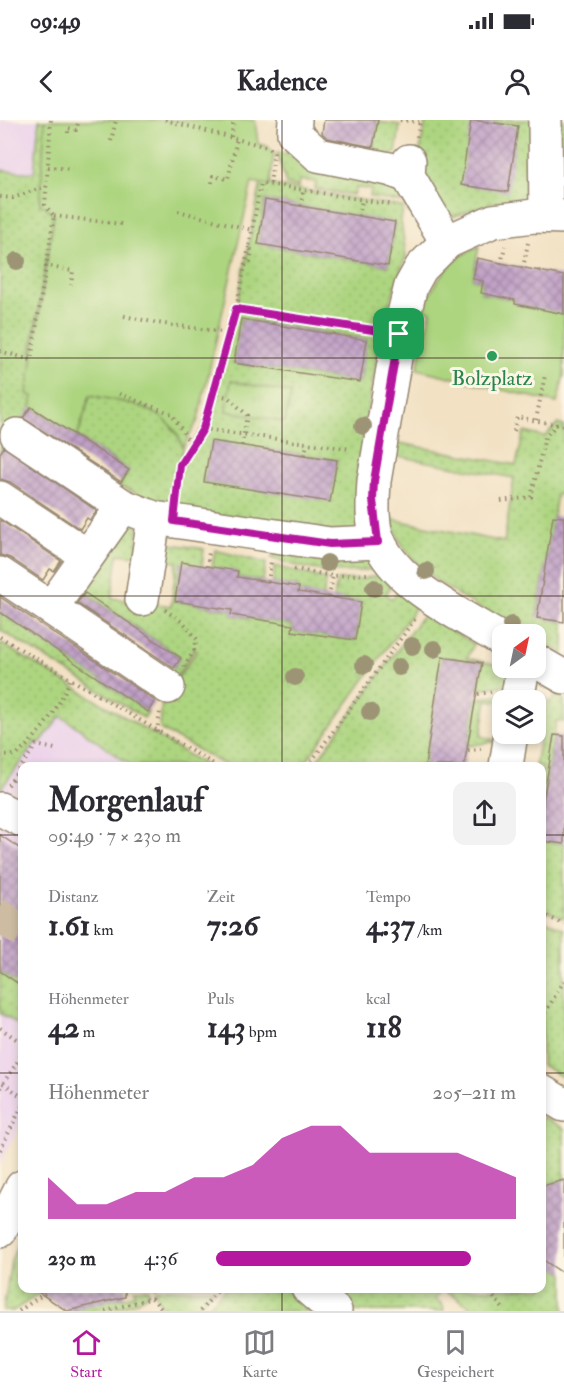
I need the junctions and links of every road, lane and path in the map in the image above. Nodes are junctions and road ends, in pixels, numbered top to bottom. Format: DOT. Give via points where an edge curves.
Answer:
graph roads {
  1 [pos="51,120"];
  2 [pos="79,120"];
  3 [pos="116,120"];
  4 [pos="165,120"];
  5 [pos="234,120"];
  6 [pos="296,120"];
  7 [pos="400,120"];
  8 [pos="545,120"];
  9 [pos="419,122"];
  10 [pos="68,133"];
  11 [pos="231,137"];
  12 [pos="237,139"];
  13 [pos="111,141"];
  14 [pos="48,167"];
  15 [pos="72,169"];
  16 [pos="212,183"];
  17 [pos="270,185"];
  18 [pos="46,186"];
  19 [pos="303,191"];
  20 [pos="0,197"];
  21 [pos="362,200"];
  22 [pos="301,206"];
  23 [pos="429,211"];
  24 [pos="178,212"];
  25 [pos="54,216"];
  26 [pos="359,216"];
  27 [pos="555,217"];
  28 [pos="122,224"];
  29 [pos="252,230"];
  30 [pos="447,242"];
  31 [pos="45,266"];
  32 [pos="71,285"];
  33 [pos="236,309"];
  34 [pos="273,315"];
  35 [pos="124,316"];
  36 [pos="273,324"];
  37 [pos="336,324"];
  38 [pos="230,333"];
  39 [pos="334,334"];
  40 [pos="399,334"];
  41 [pos="0,351"];
  42 [pos="545,375"];
  43 [pos="119,394"];
  44 [pos="212,394"];
  45 [pos="536,420"];
  46 [pos="557,424"];
  47 [pos="564,426"];
  48 [pos="203,429"];
  49 [pos="514,431"];
  50 [pos="17,435"];
  51 [pos="243,435"];
  52 [pos="307,443"];
  53 [pos="192,446"];
  54 [pos="242,446"];
  55 [pos="379,453"];
  56 [pos="305,455"];
  57 [pos="0,498"];
  58 [pos="501,501"];
  59 [pos="123,506"];
  60 [pos="164,519"];
  61 [pos="378,542"];
  62 [pos="86,555"];
  63 [pos="271,561"];
  64 [pos="0,574"];
  65 [pos="333,576"];
  66 [pos="268,582"];
  67 [pos="431,596"];
  68 [pos="330,597"];
  69 [pos="141,599"];
  70 [pos="51,608"];
  71 [pos="492,634"];
  72 [pos="0,637"];
  73 [pos="191,657"];
  74 [pos="546,667"];
  75 [pos="564,677"];
  76 [pos="70,679"];
  77 [pos="168,687"];
  78 [pos="510,744"];
  79 [pos="26,746"];
  80 [pos="55,749"];
  81 [pos="29,755"];
  82 [pos="0,756"];
  83 [pos="24,762"];
  84 [pos="210,762"];
  85 [pos="311,762"];
  86 [pos="507,762"];
  87 [pos="18,771"];
  88 [pos="12,779"];
  89 [pos="0,809"];
  90 [pos="18,818"];
  91 [pos="546,916"];
  92 [pos="564,924"];
  93 [pos="564,981"];
  94 [pos="563,989"];
  95 [pos="546,1012"];
  96 [pos="0,1028"];
  97 [pos="18,1040"];
  98 [pos="18,1061"];
  99 [pos="1,1086"];
  100 [pos="18,1095"];
  101 [pos="18,1114"];
  102 [pos="0,1150"];
  103 [pos="18,1195"];
  104 [pos="0,1231"];
  105 [pos="45,1293"];
  106 [pos="152,1293"];
  107 [pos="216,1293"];
  108 [pos="490,1293"];
  109 [pos="152,1298"];
  110 [pos="19,1311"];
  111 [pos="105,1311"];
  112 [pos="163,1311"];
  113 [pos="200,1311"];
  114 [pos="505,1311"];
  1 -- 14 [label="path"];
  2 -- 10 [label="path" via="76,130 68,128"];
  3 -- 13 [label="path"];
  4 -- 11 [label="path"];
  5 -- 11 [label="path"];
  6 -- 23 [label="street" via="294,133 318,155 408,169"];
  7 -- 9 [label="path"];
  8 -- 27 [label="street"];
  11 -- 12 [label="path"];
  12 -- 16 [label="path" via="228,179 213,176"];
  12 -- 17 [label="path" via="267,147 274,153"];
  14 -- 15 [label="path"];
  14 -- 18 [label="path"];
  17 -- 19 [label="path"];
  17 -- 29 [label="path" via="261,183"];
  18 -- 20 [label="path" via="13,198"];
  18 -- 25 [label="path" via="45,206"];
  19 -- 21 [label="path"];
  19 -- 22 [label="path"];
  21 -- 23 [label="path" via="403,207 406,215"];
  21 -- 26 [label="path"];
  23 -- 30 [label="street"];
  24 -- 29 [label="path"];
  25 -- 28 [label="path"];
  25 -- 31 [label="path"];
  27 -- 30 [label="street" via="493,221"];
  29 -- 33 [label="path"];
  30 -- 40 [label="street" via="420,268 411,286"];
  31 -- 32 [label="path" via="73,271"];
  31 -- 41 [label="path" via="32,360"];
  33 -- 34 [label="path"];
  33 -- 38 [label="path"];
  34 -- 36 [label="path"];
  34 -- 37 [label="path"];
  35 -- 38 [label="path"];
  37 -- 39 [label="path"];
  37 -- 40 [label="path"];
  38 -- 44 [label="path"];
  40 -- 55 [label="street"];
  42 -- 45 [label="path"];
  43 -- 53 [label="path" via="172,414"];
  44 -- 48 [label="path"];
  44 -- 51 [label="path" via="228,397 247,415"];
  45 -- 46 [label="path"];
  45 -- 49 [label="path" via="517,417"];
  46 -- 47 [label="path"];
  46 -- 58 [label="path" via="545,437 531,497"];
  48 -- 51 [label="path"];
  48 -- 53 [label="path"];
  50 -- 59 [label="street"];
  51 -- 52 [label="path"];
  51 -- 54 [label="path"];
  52 -- 55 [label="path"];
  52 -- 56 [label="path"];
  53 -- 60 [label="path" via="180,465"];
  55 -- 61 [label="street" via="373,500"];
  57 -- 62 [label="street"];
  59 -- 60 [label="street"];
  59 -- 62 [label="street"];
  60 -- 61 [label="street" via="330,544"];
  60 -- 69 [label="street"];
  61 -- 67 [label="street" via="404,577"];
  62 -- 70 [label="street"];
  63 -- 66 [label="path"];
  64 -- 70 [label="street"];
  65 -- 68 [label="path"];
  67 -- 71 [label="street"];
  67 -- 85 [label="path"];
  69 -- 73 [label="path" via="151,601 184,623 196,639 196,652"];
  70 -- 77 [label="street"];
  72 -- 76 [label="path"];
  74 -- 75 [label="street"];
  76 -- 79 [label="path" via="59,705"];
  76 -- 84 [label="path"];
  78 -- 86 [label="street"];
  79 -- 81 [label="path"];
  79 -- 82 [label="path" via="17,755"];
  80 -- 81 [label="path" via="36,746"];
  81 -- 83 [label="path"];
  87 -- 88 [label="path"];
  89 -- 90 [label="street"];
  91 -- 92 [label="path"];
  93 -- 94 [label="path"];
  94 -- 95 [label="path"];
  96 -- 97 [label="path"];
  98 -- 99 [label="path"];
  99 -- 100 [label="path"];
  101 -- 102 [label="path"];
  103 -- 104 [label="street"];
  105 -- 110 [label="path"];
  106 -- 109 [label="path"];
  107 -- 113 [label="path"];
  108 -- 114 [label="path"];
  109 -- 111 [label="path"];
  109 -- 112 [label="path"];
}
